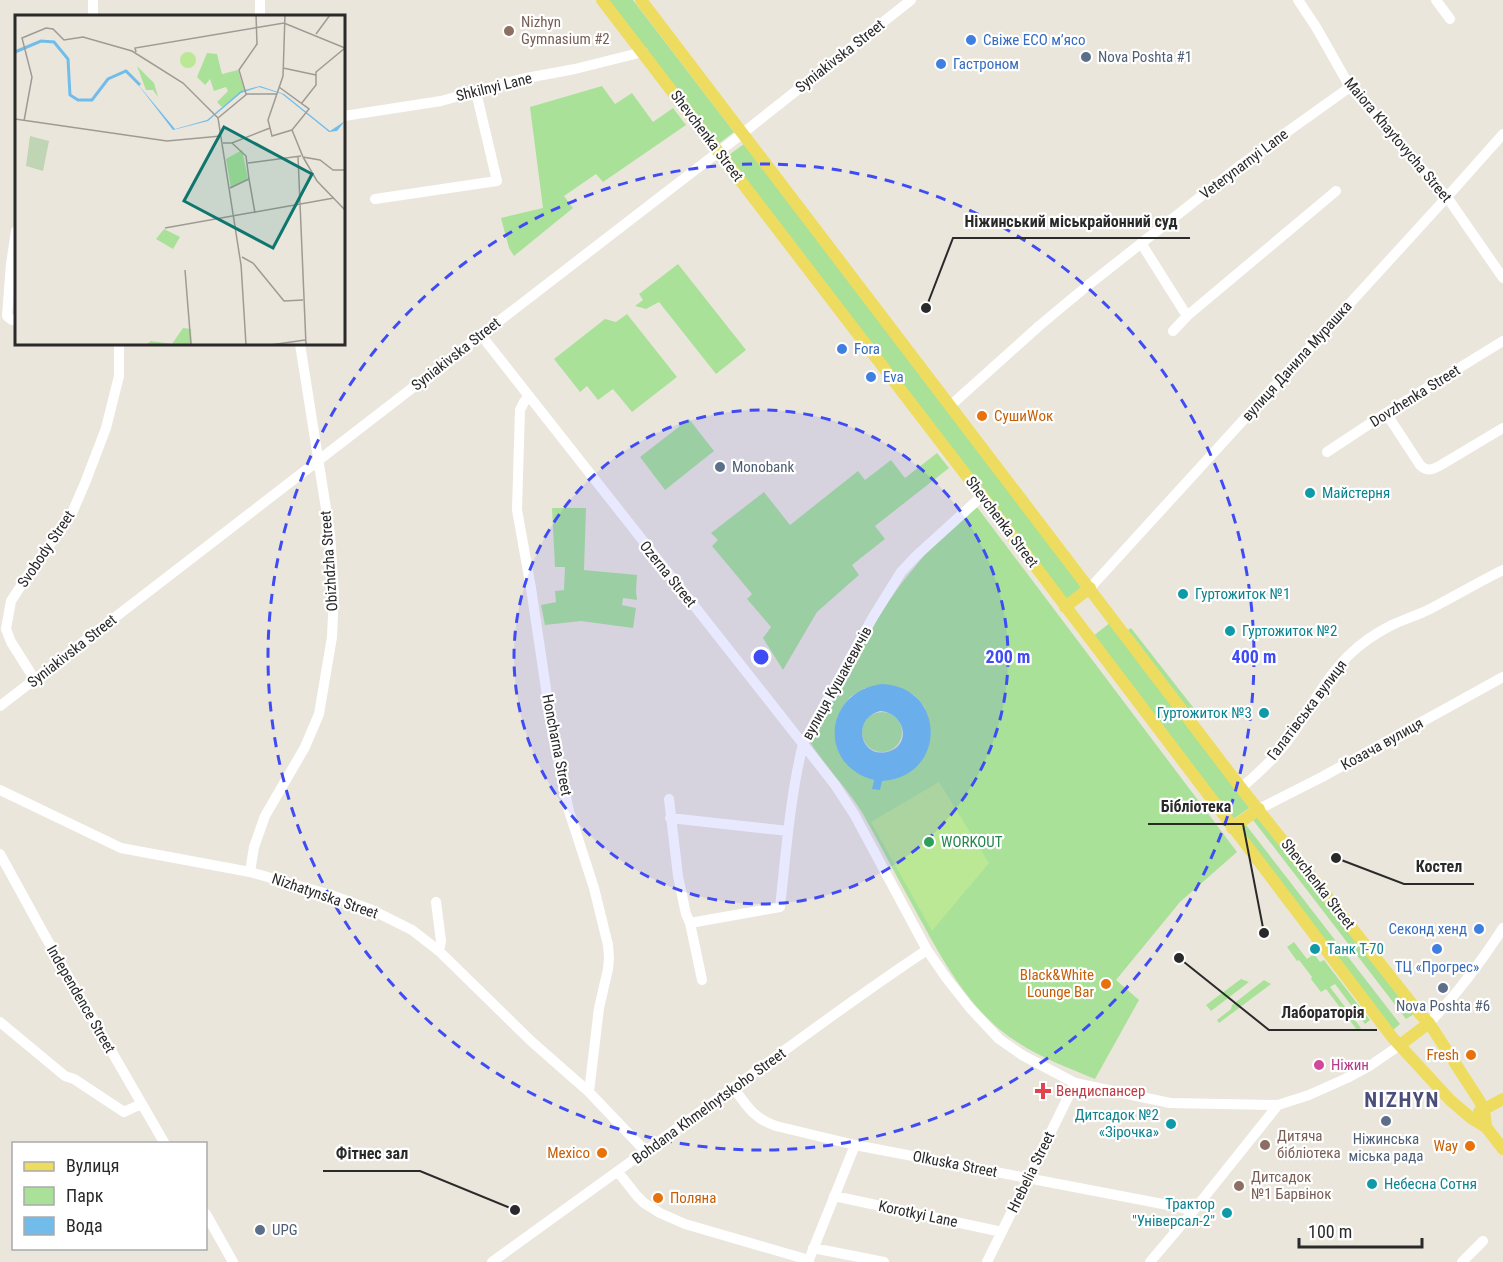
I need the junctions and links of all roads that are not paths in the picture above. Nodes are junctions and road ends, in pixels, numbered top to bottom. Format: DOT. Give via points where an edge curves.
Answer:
graph roads {
  1 [pos="602,0"];
  2 [pos="641,0"];
  3 [pos="911,0"];
  4 [pos="1298,0"];
  5 [pos="1436,0"];
  6 [pos="1450,19"];
  7 [pos="643,52"];
  8 [pos="1350,87"];
  9 [pos="476,92"];
  10 [pos="345,116"];
  11 [pos="743,133"];
  12 [pos="1503,134"];
  13 [pos="718,152"];
  14 [pos="1336,190"];
  15 [pos="1448,197"];
  16 [pos="375,200"];
  17 [pos="15,236"];
  18 [pos="1141,243"];
  19 [pos="1503,278"];
  20 [pos="1187,316"];
  21 [pos="15,321"];
  22 [pos="1173,331"];
  23 [pos="481,335"];
  24 [pos="1503,342"];
  25 [pos="119,345"];
  26 [pos="300,345"];
  27 [pos="529,396"];
  28 [pos="950,406"];
  29 [pos="1386,413"];
  30 [pos="1503,428"];
  31 [pos="1327,452"];
  32 [pos="318,460"];
  33 [pos="982,496"];
  34 [pos="1503,570"];
  35 [pos="1090,588"];
  36 [pos="1065,607"];
  37 [pos="1503,677"];
  38 [pos="35,680"];
  39 [pos="0,706"];
  40 [pos="803,744"];
  41 [pos="1241,788"];
  42 [pos="0,790"];
  43 [pos="669,799"];
  44 [pos="1259,809"];
  45 [pos="670,818"];
  46 [pos="1232,828"];
  47 [pos="788,831"];
  48 [pos="0,854"];
  49 [pos="250,872"];
  50 [pos="436,903"];
  51 [pos="690,923"];
  52 [pos="1503,928"];
  53 [pos="927,950"];
  54 [pos="440,951"];
  55 [pos="702,980"];
  56 [pos="0,1022"];
  57 [pos="1429,1023"];
  58 [pos="1400,1046"];
  59 [pos="1075,1083"];
  60 [pos="734,1087"];
  61 [pos="589,1092"];
  62 [pos="1503,1099"];
  63 [pos="141,1104"];
  64 [pos="1278,1106"];
  65 [pos="1484,1110"];
  66 [pos="1471,1118"];
  67 [pos="1486,1128"];
  68 [pos="164,1142"];
  69 [pos="855,1145"];
  70 [pos="1503,1149"];
  71 [pos="646,1152"];
  72 [pos="618,1172"];
  73 [pos="1028,1178"];
  74 [pos="834,1197"];
  75 [pos="1194,1210"];
  76 [pos="207,1216"];
  77 [pos="1002,1232"];
  78 [pos="1483,1241"];
  79 [pos="813,1248"];
  80 [pos="808,1261"];
  81 [pos="233,1262"];
  82 [pos="492,1262"];
  83 [pos="884,1262"];
  84 [pos="987,1262"];
  85 [pos="1150,1262"];
  86 [pos="1462,1262"];
  1 -- 7 [label="main road, Shevchenka Street"];
  2 -- 11 [label="main road, Shevchenka Street"];
  3 -- 11 [label="street, Syniakivska Street"];
  4 -- 8 [label="street, Maiora Khaytovycha Street"];
  5 -- 6 [label="street"];
  7 -- 9 [label="street, Shkilnyi Lane"];
  7 -- 13 [label="main road, Shevchenka Street"];
  8 -- 15 [label="street, Maiora Khaytovycha Street"];
  8 -- 18 [label="street, Veterynarnyi Lane"];
  9 -- 10 [label="street, Shkilnyi Lane"];
  9 -- 16 [label="street" via="497,181"];
  11 -- 13 [label="street, Syniakivska Street"];
  11 -- 28 [label="main road, Shevchenka Street"];
  12 -- 15 [label="street, вулиця Данила Мурашка"];
  13 -- 23 [label="street, Syniakivska Street"];
  13 -- 33 [label="main road, Shevchenka Street"];
  14 -- 20 [label="street"];
  15 -- 19 [label="street, Maiora Khaytovycha Street"];
  15 -- 35 [label="street, вулиця Данила Мурашка"];
  17 -- 21 [label="street" via="8,316"];
  18 -- 20 [label="street"];
  18 -- 28 [label="street, Veterynarnyi Lane" via="1039,326"];
  20 -- 22 [label="street"];
  23 -- 27 [label="street, Ozerna Street"];
  23 -- 32 [label="street, Syniakivska Street"];
  24 -- 29 [label="street, Dovzhenka Street"];
  25 -- 38 [label="street, Svobody Street" via="119,376 106,428 85,483 72,513 11,601 6,629"];
  26 -- 32 [label="street, Obizhdzha Street"];
  27 -- 40 [label="street, Ozerna Street"];
  27 -- 61 [label="street, Honcharna Street" via="520,410 518,518 559,768 604,926 609,958"];
  28 -- 35 [label="main road, Shevchenka Street"];
  29 -- 30 [label="street" via="1420,465 1428,470"];
  29 -- 31 [label="street, Dovzhenka Street"];
  32 -- 38 [label="street, Syniakivska Street"];
  32 -- 49 [label="street, Obizhdzha Street" via="330,534 332,637 319,714 266,816 254,847"];
  33 -- 36 [label="main road, Shevchenka Street"];
  33 -- 40 [label="street, вулиця Кушакевичів" via="901,572"];
  34 -- 41 [label="street, Галатівська вулиця" via="1392,625 1359,646 1331,675 1278,753"];
  35 -- 36 [label="main road"];
  35 -- 41 [label="main road, Shevchenka Street"];
  36 -- 46 [label="main road, Shevchenka Street"];
  37 -- 44 [label="street, Козача вулиця"];
  38 -- 39 [label="street, Syniakivska Street"];
  40 -- 47 [label="street"];
  40 -- 53 [label="street, вулиця Кушакевичів" via="854,814"];
  41 -- 44 [label="main road, Shevchenka Street"];
  42 -- 49 [label="street, Nizhatynska Street" via="122,848"];
  43 -- 45 [label="street"];
  44 -- 46 [label="main road"];
  44 -- 57 [label="main road, Shevchenka Street"];
  45 -- 47 [label="street"];
  45 -- 51 [label="street"];
  46 -- 58 [label="main road, Shevchenka Street"];
  47 -- 51 [label="street" via="780,907"];
  48 -- 63 [label="street, Independence Street"];
  49 -- 54 [label="street, Nizhatynska Street" via="372,910 412,930"];
  50 -- 54 [label="street"];
  51 -- 55 [label="street"];
  52 -- 57 [label="street" via="1453,998"];
  53 -- 59 [label="street, вулиця Кушакевичів" via="970,1008 999,1039"];
  53 -- 60 [label="street, Bohdana Khmelnytskoho Street"];
  54 -- 61 [label="street, Nizhatynska Street"];
  56 -- 63 [label="street" via="65,1076 124,1112"];
  57 -- 58 [label="main road"];
  57 -- 65 [label="main road, Shevchenka Street"];
  58 -- 64 [label="street" via="1347,1078"];
  58 -- 66 [label="main road, Shevchenka Street"];
  59 -- 64 [label="street, вулиця Кушакевичів" via="1170,1103"];
  59 -- 73 [label="street, Hrebelia Street"];
  60 -- 69 [label="street, Olkuska Street" via="754,1114 766,1122"];
  60 -- 71 [label="street, Bohdana Khmelnytskoho Street"];
  61 -- 71 [label="street, Nizhatynska Street"];
  62 -- 65 [label="main road"];
  63 -- 68 [label="street, Independence Street"];
  64 -- 75 [label="street"];
  65 -- 66 [label="main road"];
  65 -- 67 [label="main road"];
  66 -- 67 [label="main road, Shevchenka Street"];
  67 -- 70 [label="main road"];
  69 -- 73 [label="street, Olkuska Street"];
  69 -- 74 [label="street"];
  71 -- 72 [label="street, Bohdana Khmelnytskoho Street"];
  72 -- 80 [label="street" via="644,1203 660,1213"];
  72 -- 82 [label="street, Bohdana Khmelnytskoho Street"];
  73 -- 75 [label="street, Olkuska Street"];
  73 -- 77 [label="street, Hrebelia Street"];
  74 -- 77 [label="street, Korotkyi Lane"];
  74 -- 79 [label="street"];
  75 -- 85 [label="street"];
  76 -- 81 [label="street"];
  77 -- 84 [label="street, Hrebelia Street"];
  78 -- 86 [label="street"];
  79 -- 80 [label="street"];
  79 -- 83 [label="street"];
}
